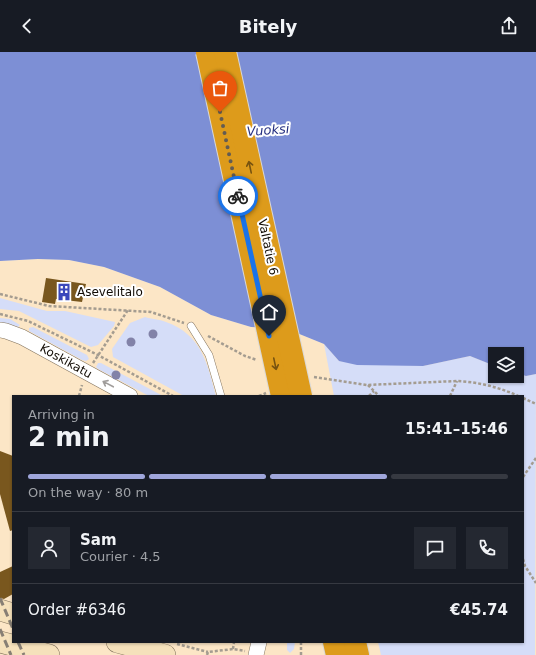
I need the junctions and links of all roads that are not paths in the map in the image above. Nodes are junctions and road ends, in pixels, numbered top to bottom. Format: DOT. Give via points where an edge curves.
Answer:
graph roads {
  1 [pos="207,52"];
  2 [pos="225,52"];
  3 [pos="191,326"];
  4 [pos="0,330"];
  5 [pos="128,395"];
  6 [pos="221,395"];
  7 [pos="282,395"];
  8 [pos="301,395"];
  9 [pos="0,610"];
  10 [pos="12,614"];
  11 [pos="0,642"];
  12 [pos="125,643"];
  13 [pos="333,643"];
  14 [pos="355,643"];
  15 [pos="170,649"];
  16 [pos="49,655"];
  17 [pos="335,655"];
  18 [pos="358,655"];
  1 -- 7 [label="highway, Valtatie 6, one-way, bridge"];
  8 -- 2 [label="highway, Valtatie 6, one-way, bridge"];
  3 -- 6 [label="lane" via="209,355"];
  5 -- 4 [label="street, Koskikatu, one-way" via="22,337"];
  9 -- 10 [label="main road"];
  11 -- 16 [label="main road"];
  12 -- 15 [label="main road"];
  13 -- 17 [label="highway"];
  14 -- 18 [label="highway"];
}
